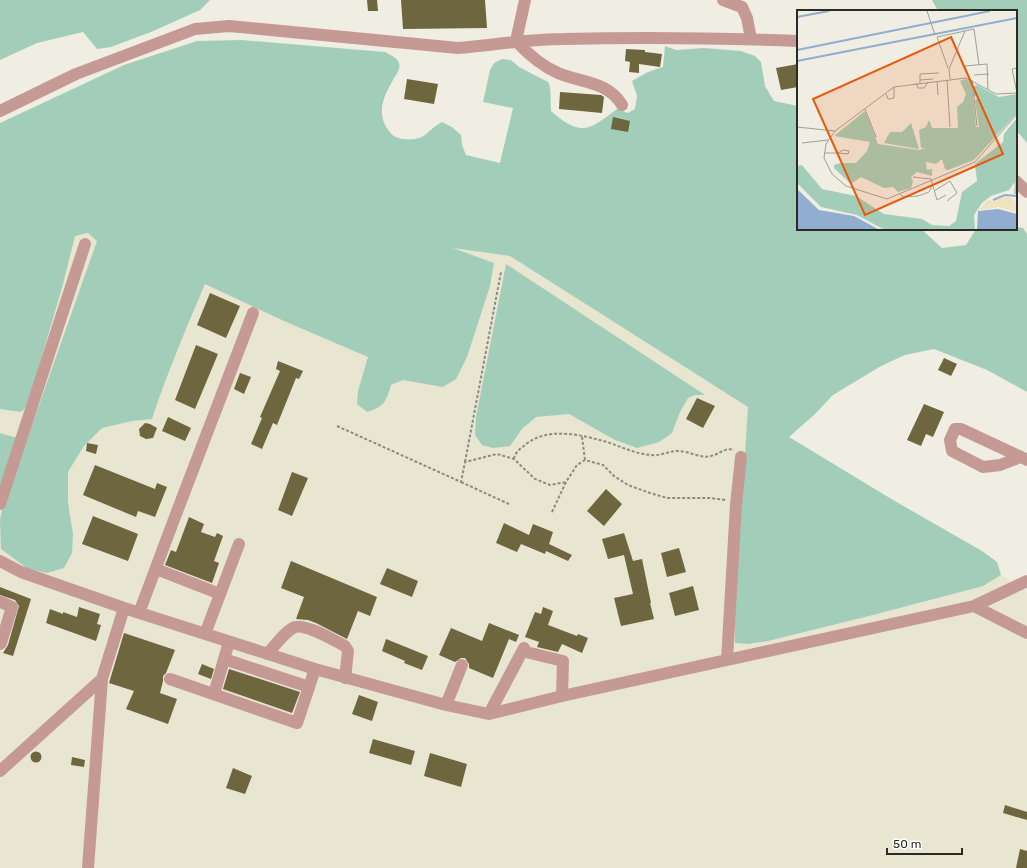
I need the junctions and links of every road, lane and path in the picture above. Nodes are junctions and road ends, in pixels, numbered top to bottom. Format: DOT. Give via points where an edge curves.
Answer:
graph roads {
  1 [pos="525,0"];
  2 [pos="723,0"];
  3 [pos="746,4"];
  4 [pos="751,39"];
  5 [pos="516,41"];
  6 [pos="797,41"];
  7 [pos="622,105"];
  8 [pos="0,112"];
  9 [pos="1017,183"];
  10 [pos="1027,192"];
  11 [pos="85,244"];
  12 [pos="501,272"];
  13 [pos="253,313"];
  14 [pos="337,426"];
  15 [pos="582,437"];
  16 [pos="741,458"];
  17 [pos="514,459"];
  18 [pos="1024,459"];
  19 [pos="585,460"];
  20 [pos="465,462"];
  21 [pos="461,482"];
  22 [pos="566,482"];
  23 [pos="0,504"];
  24 [pos="509,504"];
  25 [pos="736,505"];
  26 [pos="552,512"];
  27 [pos="239,544"];
  28 [pos="0,561"];
  29 [pos="156,569"];
  30 [pos="1027,581"];
  31 [pos="220,594"];
  32 [pos="1,602"];
  33 [pos="974,606"];
  34 [pos="124,608"];
  35 [pos="139,613"];
  36 [pos="1027,633"];
  37 [pos="205,634"];
  38 [pos="229,642"];
  39 [pos="0,644"];
  40 [pos="267,654"];
  41 [pos="224,659"];
  42 [pos="727,660"];
  43 [pos="462,665"];
  44 [pos="315,669"];
  45 [pos="345,678"];
  46 [pos="102,679"];
  47 [pos="170,679"];
  48 [pos="309,687"];
  49 [pos="214,694"];
  50 [pos="562,696"];
  51 [pos="446,705"];
  52 [pos="489,714"];
  53 [pos="0,771"];
  54 [pos="88,868"];
  1 -- 5 [label="lane"];
  2 -- 3 [label="lane"];
  3 -- 4 [label="lane"];
  4 -- 5 [label="lane" via="564,38"];
  4 -- 6 [label="lane"];
  5 -- 7 [label="lane" via="555,72 601,86 618,98"];
  5 -- 8 [label="lane" via="458,48 229,26 195,29 76,74"];
  9 -- 10 [label="lane"];
  11 -- 23 [label="lane"];
  12 -- 20 [label="path"];
  13 -- 29 [label="lane"];
  14 -- 21 [label="path"];
  15 -- 16 [label="path" via="653,456 678,451 709,457 725,449 732,449 738,452"];
  15 -- 17 [label="path" via="563,433 546,434 528,443 515,454"];
  15 -- 19 [label="path"];
  16 -- 25 [label="lane"];
  17 -- 20 [label="path" via="497,454"];
  17 -- 22 [label="path" via="535,479 550,485"];
  18 -- 18 [label="lane" via="961,429 955,429 950,440 952,451 983,467"];
  19 -- 22 [label="path" via="577,465"];
  19 -- 25 [label="path" via="603,465 628,485 650,493 667,498 724,500"];
  20 -- 21 [label="path"];
  21 -- 24 [label="path"];
  22 -- 26 [label="path"];
  25 -- 42 [label="lane"];
  27 -- 31 [label="lane"];
  28 -- 34 [label="lane" via="21,572"];
  29 -- 31 [label="lane"];
  29 -- 35 [label="lane"];
  30 -- 33 [label="lane"];
  31 -- 37 [label="lane"];
  32 -- 39 [label="lane" via="12,607"];
  33 -- 36 [label="lane"];
  33 -- 42 [label="lane"];
  34 -- 35 [label="lane"];
  34 -- 46 [label="lane"];
  35 -- 37 [label="lane"];
  37 -- 38 [label="lane"];
  38 -- 40 [label="lane"];
  38 -- 41 [label="lane"];
  40 -- 44 [label="lane"];
  40 -- 45 [label="lane" via="288,631 295,627 305,628 345,646 348,651"];
  41 -- 48 [label="lane"];
  41 -- 49 [label="lane"];
  42 -- 50 [label="lane"];
  43 -- 51 [label="lane"];
  44 -- 45 [label="lane"];
  44 -- 48 [label="lane"];
  45 -- 51 [label="lane"];
  46 -- 53 [label="lane"];
  46 -- 54 [label="lane"];
  47 -- 49 [label="lane"];
  48 -- 49 [label="lane" via="297,723"];
  50 -- 52 [label="lane"];
  50 -- 52 [label="lane" via="563,661 526,652 524,648"];
  51 -- 52 [label="lane"];
}
